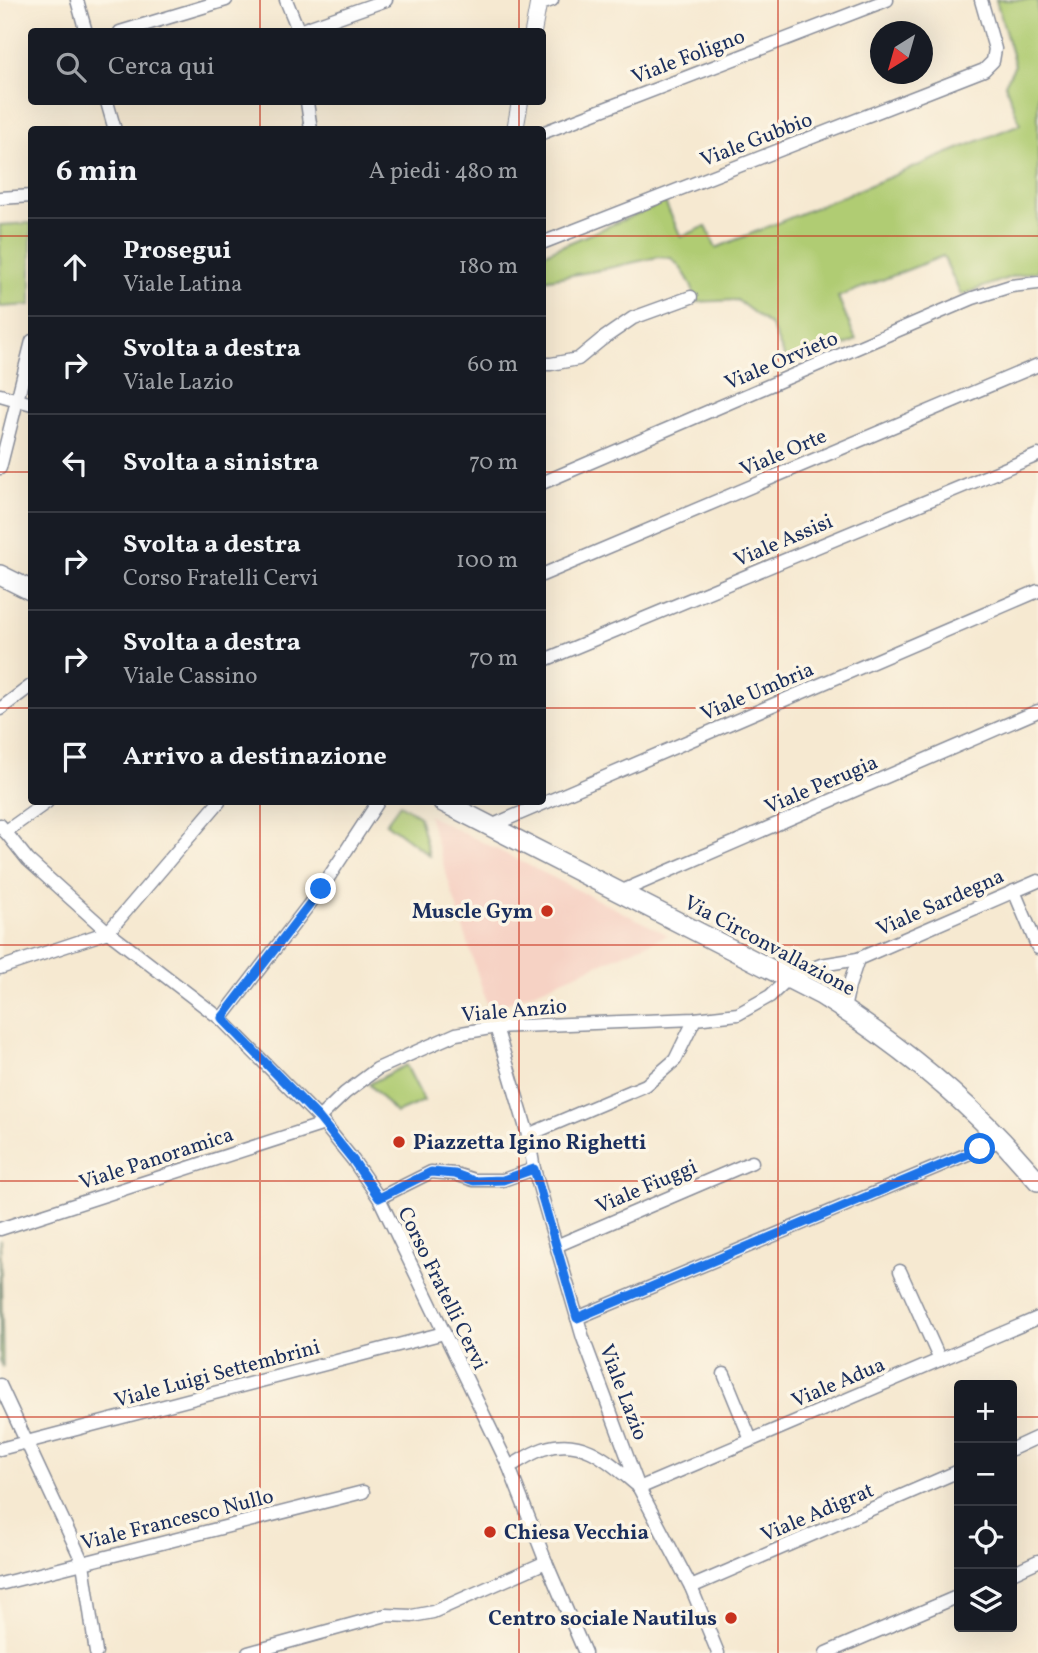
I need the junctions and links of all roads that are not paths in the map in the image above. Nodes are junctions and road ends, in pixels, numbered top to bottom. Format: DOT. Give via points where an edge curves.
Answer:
graph roads {
  1 [pos="77,0"];
  2 [pos="226,0"];
  3 [pos="286,0"];
  4 [pos="386,0"];
  5 [pos="981,0"];
  6 [pos="543,2"];
  7 [pos="878,2"];
  8 [pos="85,28"];
  9 [pos="133,28"];
  10 [pos="298,28"];
  11 [pos="307,28"];
  12 [pos="534,28"];
  13 [pos="108,105"];
  14 [pos="307,105"];
  15 [pos="519,105"];
  16 [pos="114,126"];
  17 [pos="310,126"];
  18 [pos="516,126"];
  19 [pos="546,131"];
  20 [pos="28,196"];
  21 [pos="0,197"];
  22 [pos="546,241"];
  23 [pos="1038,283"];
  24 [pos="691,297"];
  25 [pos="28,357"];
  26 [pos="546,364"];
  27 [pos="1038,365"];
  28 [pos="0,396"];
  29 [pos="17,400"];
  30 [pos="28,403"];
  31 [pos="1038,455"];
  32 [pos="0,468"];
  33 [pos="546,481"];
  34 [pos="546,573"];
  35 [pos="0,575"];
  36 [pos="28,589"];
  37 [pos="1038,591"];
  38 [pos="546,659"];
  39 [pos="28,688"];
  40 [pos="0,709"];
  41 [pos="1038,711"];
  42 [pos="546,802"];
  43 [pos="42,805"];
  44 [pos="216,805"];
  45 [pos="376,805"];
  46 [pos="449,805"];
  47 [pos="540,805"];
  48 [pos="491,826"];
  49 [pos="2,829"];
  50 [pos="1038,881"];
  51 [pos="1014,891"];
  52 [pos="620,892"];
  53 [pos="108,932"];
  54 [pos="1038,948"];
  55 [pos="858,959"];
  56 [pos="0,968"];
  57 [pos="790,977"];
  58 [pos="844,1009"];
  59 [pos="222,1018"];
  60 [pos="695,1019"];
  61 [pos="496,1027"];
  62 [pos="322,1121"];
  63 [pos="528,1135"];
  64 [pos="1001,1140"];
  65 [pos="752,1162"];
  66 [pos="534,1169"];
  67 [pos="1038,1181"];
  68 [pos="379,1198"];
  69 [pos="0,1229"];
  70 [pos="556,1246"];
  71 [pos="900,1271"];
  72 [pos="577,1318"];
  73 [pos="1038,1318"];
  74 [pos="444,1333"];
  75 [pos="940,1360"];
  76 [pos="723,1374"];
  77 [pos="0,1385"];
  78 [pos="1038,1437"];
  79 [pos="751,1440"];
  80 [pos="26,1443"];
  81 [pos="1017,1447"];
  82 [pos="0,1450"];
  83 [pos="509,1467"];
  84 [pos="954,1473"];
  85 [pos="639,1488"];
  86 [pos="363,1492"];
  87 [pos="546,1562"];
  88 [pos="1038,1562"];
  89 [pos="83,1563"];
  90 [pos="1017,1571"];
  91 [pos="0,1584"];
  92 [pos="691,1587"];
  93 [pos="954,1597"];
  94 [pos="293,1647"];
  95 [pos="96,1653"];
  96 [pos="248,1653"];
  97 [pos="585,1653"];
  98 [pos="718,1653"];
  99 [pos="826,1653"];
  1 -- 8 [label="street"];
  2 -- 9 [label="street"];
  3 -- 10 [label="street"];
  4 -- 11 [label="street"];
  5 -- 22 [label="street, Viale Gubbio" via="995,49 993,61 984,71"];
  6 -- 12 [label="street"];
  7 -- 19 [label="street, Viale Foligno"];
  13 -- 16 [label="street"];
  14 -- 17 [label="street"];
  15 -- 18 [label="street"];
  20 -- 21 [label="street"];
  23 -- 33 [label="street, Viale Orvieto" via="974,298"];
  24 -- 26 [label="street" via="633,318 578,359"];
  25 -- 29 [label="street"];
  27 -- 34 [label="street, Viale Orte"];
  28 -- 29 [label="street"];
  29 -- 30 [label="street"];
  29 -- 32 [label="street"];
  31 -- 38 [label="street, Viale Assisi"];
  35 -- 36 [label="main road"];
  37 -- 42 [label="street, Viale Umbria"];
  39 -- 40 [label="street"];
  41 -- 52 [label="street, Viale Perugia"];
  43 -- 49 [label="street"];
  44 -- 53 [label="street"];
  45 -- 59 [label="street" via="321,889"];
  46 -- 48 [label="main road, Via Circonvallazione"];
  47 -- 48 [label="street, Viale Umbria"];
  48 -- 52 [label="main road, Via Circonvallazione"];
  49 -- 53 [label="street, Corso Fratelli Cervi" via="28,860"];
  50 -- 51 [label="street, Viale Sardegna"];
  51 -- 54 [label="street"];
  51 -- 55 [label="street, Viale Sardegna"];
  52 -- 57 [label="main road, Via Circonvallazione"];
  53 -- 56 [label="street"];
  53 -- 59 [label="street, Corso Fratelli Cervi"];
  55 -- 57 [label="street, Viale Sardegna" via="821,965"];
  55 -- 58 [label="street, Viale Sardegna"];
  57 -- 58 [label="main road, Via Circonvallazione"];
  57 -- 60 [label="street, Viale Sardegna" via="770,996 738,1014"];
  58 -- 64 [label="main road, Via Circonvallazione" via="932,1077"];
  59 -- 62 [label="street, Corso Fratelli Cervi"];
  60 -- 61 [label="street, Viale Anzio"];
  60 -- 63 [label="street" via="675,1060 646,1085"];
  61 -- 62 [label="street, Viale Anzio" via="456,1034 377,1069 345,1093"];
  61 -- 63 [label="street, Viale Lazio"];
  62 -- 68 [label="street, Corso Fratelli Cervi"];
  62 -- 69 [label="street, Viale Panoramica"];
  63 -- 66 [label="street, Viale Lazio"];
  64 -- 67 [label="main road, Via Circonvallazione"];
  64 -- 72 [label="street"];
  65 -- 70 [label="street, Viale Fiuggi"];
  66 -- 68 [label="street" via="503,1180 474,1181 431,1172"];
  66 -- 70 [label="street, Viale Lazio"];
  68 -- 74 [label="street, Corso Fratelli Cervi"];
  70 -- 72 [label="street, Viale Lazio"];
  71 -- 75 [label="street"];
  72 -- 85 [label="street, Viale Lazio"];
  73 -- 75 [label="street, Viale Adua"];
  74 -- 80 [label="street, Viale Luigi Settembrini"];
  74 -- 83 [label="street, Corso Fratelli Cervi"];
  75 -- 79 [label="street, Viale Adua"];
  76 -- 79 [label="street"];
  77 -- 80 [label="street"];
  78 -- 81 [label="street"];
  79 -- 85 [label="street, Viale Adua"];
  80 -- 82 [label="street, Viale Luigi Settembrini"];
  80 -- 89 [label="street"];
  83 -- 85 [label="street, Viale Lazio" via="543,1449 585,1447"];
  83 -- 87 [label="street, Corso Fratelli Cervi"];
  84 -- 92 [label="street, Viale Adigrat"];
  85 -- 92 [label="street, Viale Lazio"];
  86 -- 89 [label="street, Viale Francesco Nullo"];
  87 -- 94 [label="street" via="433,1612 386,1615"];
  87 -- 97 [label="street, Corso Fratelli Cervi"];
  88 -- 90 [label="street"];
  89 -- 91 [label="street, Viale Francesco Nullo"];
  89 -- 95 [label="street"];
  92 -- 98 [label="street, Viale Lazio"];
  93 -- 99 [label="street"];
  94 -- 96 [label="street"];
}
